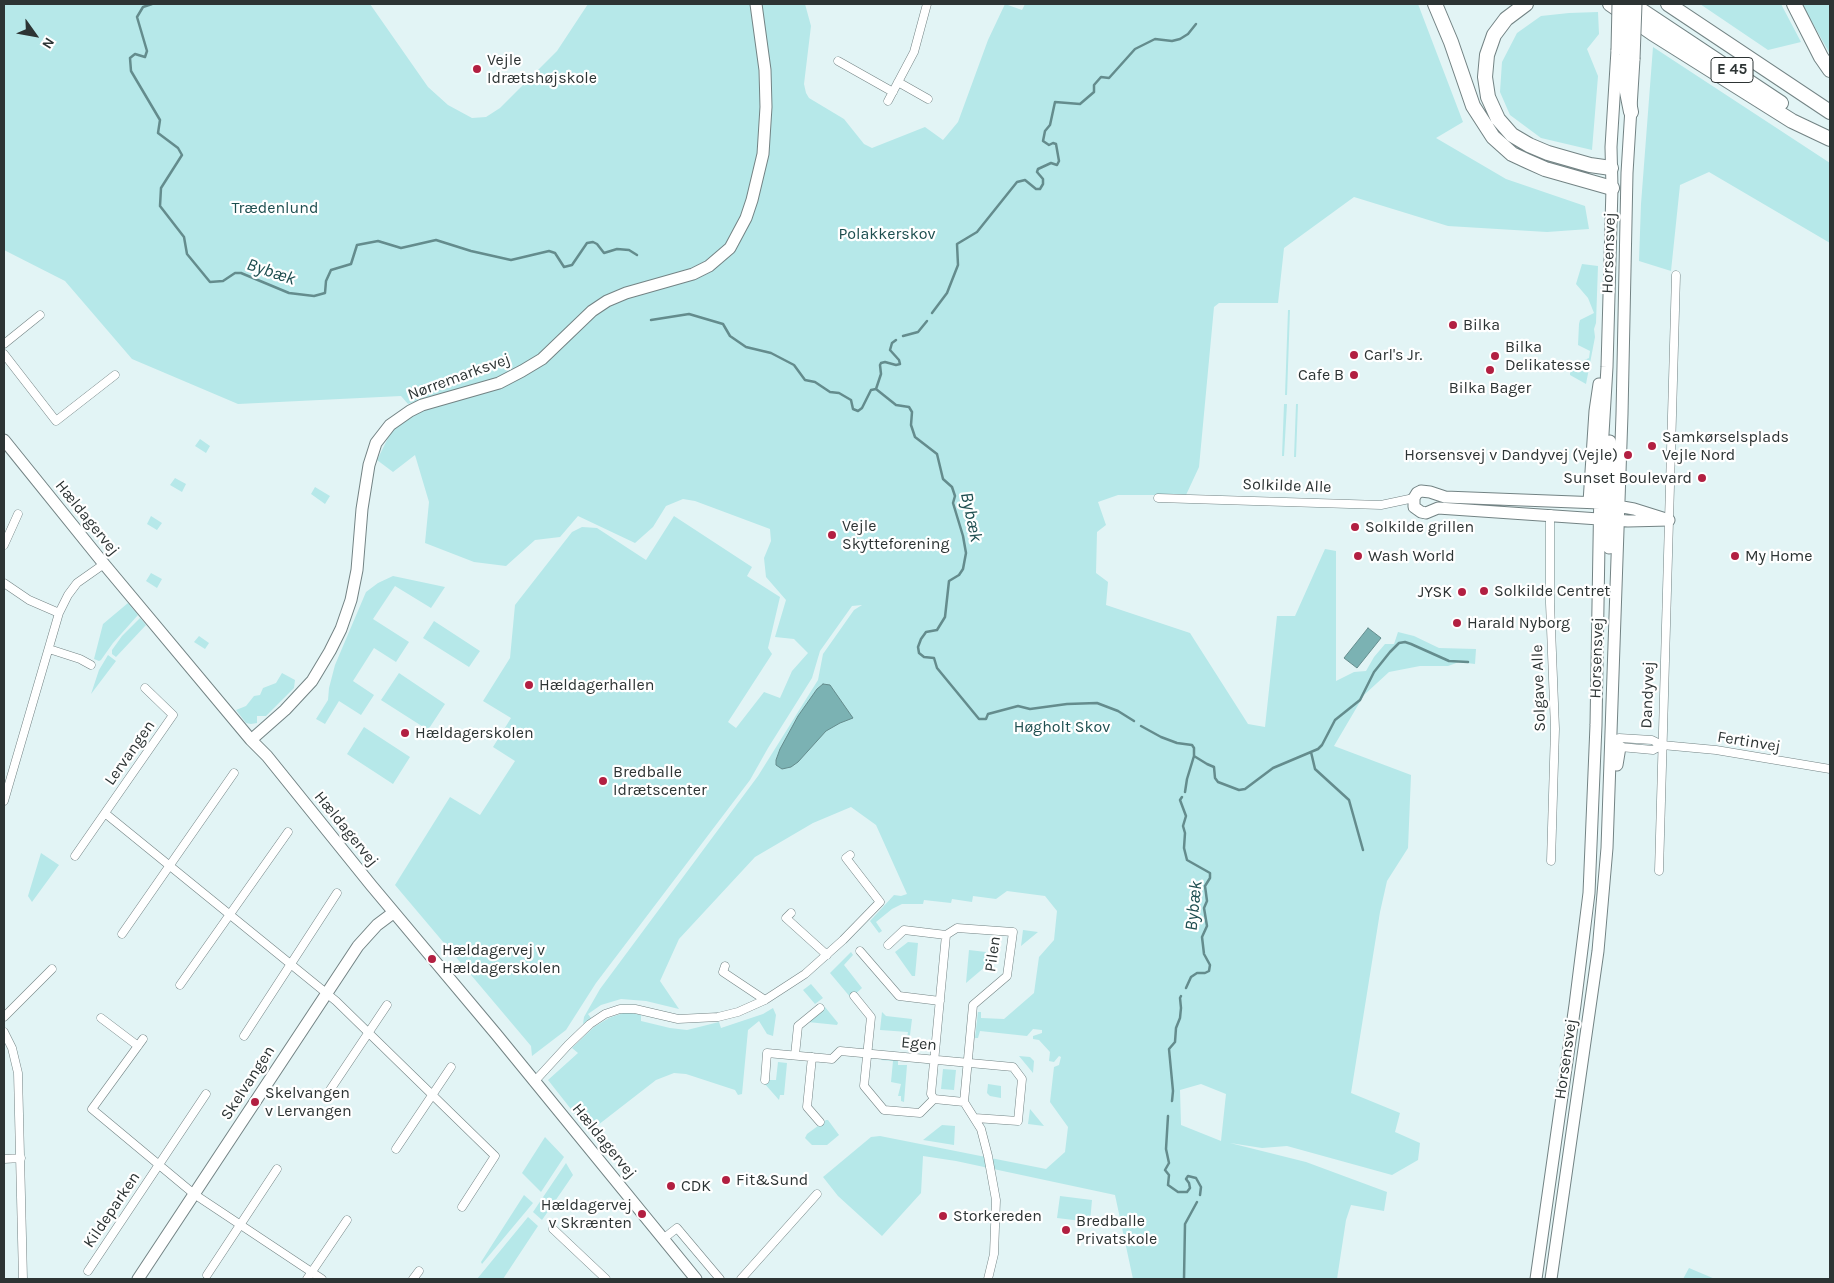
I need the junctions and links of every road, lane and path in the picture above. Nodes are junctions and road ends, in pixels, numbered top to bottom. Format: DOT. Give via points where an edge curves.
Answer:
graph roads {
  1 [pos="756,4"];
  2 [pos="927,4"];
  3 [pos="1436,4"];
  4 [pos="1526,4"];
  5 [pos="1610,4"];
  6 [pos="1618,4"];
  7 [pos="1628,4"];
  8 [pos="1634,4"];
  9 [pos="1668,4"];
  10 [pos="1794,4"];
  11 [pos="1626,55"];
  12 [pos="838,61"];
  13 [pos="1830,70"];
  14 [pos="898,82"];
  15 [pos="893,92"];
  16 [pos="928,99"];
  17 [pos="888,101"];
  18 [pos="1631,112"];
  19 [pos="1830,112"];
  20 [pos="1830,139"];
  21 [pos="1611,168"];
  22 [pos="1627,173"];
  23 [pos="1616,185"];
  24 [pos="1676,275"];
  25 [pos="1625,276"];
  26 [pos="40,315"];
  27 [pos="4,344"];
  28 [pos="4,354"];
  29 [pos="1606,367"];
  30 [pos="115,375"];
  31 [pos="4,440"];
  32 [pos="1158,498"];
  33 [pos="1414,503"];
  34 [pos="1604,504"];
  35 [pos="18,514"];
  36 [pos="1550,514"];
  37 [pos="1608,519"];
  38 [pos="1669,520"];
  39 [pos="4,545"];
  40 [pos="104,564"];
  41 [pos="4,583"];
  42 [pos="60,614"];
  43 [pos="1598,631"];
  44 [pos="49,649"];
  45 [pos="91,665"];
  46 [pos="146,688"];
  47 [pos="251,740"];
  48 [pos="1595,742"];
  49 [pos="1615,745"];
  50 [pos="1662,745"];
  51 [pos="1830,770"];
  52 [pos="234,773"];
  53 [pos="4,802"];
  54 [pos="106,814"];
  55 [pos="288,832"];
  56 [pos="75,856"];
  57 [pos="850,856"];
  58 [pos="1551,861"];
  59 [pos="170,866"];
  60 [pos="1659,871"];
  61 [pos="337,894"];
  62 [pos="791,912"];
  63 [pos="393,913"];
  64 [pos="230,915"];
  65 [pos="122,934"];
  66 [pos="946,935"];
  67 [pos="888,945"];
  68 [pos="860,951"];
  69 [pos="828,955"];
  70 [pos="290,964"];
  71 [pos="725,966"];
  72 [pos="52,969"];
  73 [pos="180,985"];
  74 [pos="327,994"];
  75 [pos="854,996"];
  76 [pos="765,1000"];
  77 [pos="940,1001"];
  78 [pos="387,1005"];
  79 [pos="820,1008"];
  80 [pos="4,1017"];
  81 [pos="101,1018"];
  82 [pos="4,1032"];
  83 [pos="368,1033"];
  84 [pos="244,1036"];
  85 [pos="143,1039"];
  86 [pos="138,1046"];
  87 [pos="867,1053"];
  88 [pos="794,1055"];
  89 [pos="812,1057"];
  90 [pos="934,1060"];
  91 [pos="968,1062"];
  92 [pos="451,1067"];
  93 [pos="765,1080"];
  94 [pos="534,1082"];
  95 [pos="330,1090"];
  96 [pos="206,1094"];
  97 [pos="432,1096"];
  98 [pos="934,1099"];
  99 [pos="964,1102"];
  100 [pos="975,1118"];
  101 [pos="820,1122"];
  102 [pos="396,1149"];
  103 [pos="21,1158"];
  104 [pos="4,1159"];
  105 [pos="158,1165"];
  106 [pos="277,1169"];
  107 [pos="194,1194"];
  108 [pos="817,1194"];
  109 [pos="462,1207"];
  110 [pos="347,1220"];
  111 [pos="240,1224"];
  112 [pos="553,1229"];
  113 [pos="663,1239"];
  114 [pos="88,1271"];
  115 [pos="419,1271"];
  116 [pos="207,1275"];
  117 [pos="310,1276"];
  118 [pos="23,1279"];
  119 [pos="138,1279"];
  120 [pos="322,1279"];
  121 [pos="413,1279"];
  122 [pos="606,1279"];
  123 [pos="696,1279"];
  124 [pos="720,1279"];
  125 [pos="742,1279"];
  126 [pos="988,1279"];
  127 [pos="1536,1279"];
  128 [pos="1551,1279"];
  1 -- 47 [label="street, Nørremarksvej" via="765,70 763,154 746,218 730,248 709,266 693,274 607,301 592,311 542,359 522,371 499,382 422,405 390,425 376,443 369,465 357,570 341,628 312,681"];
  2 -- 14 [label="street" via="917,43"];
  3 -- 23 [label="highway" via="1474,106 1493,137 1512,154 1545,169"];
  4 -- 21 [label="highway" via="1506,19 1494,35 1487,55 1485,77 1488,97 1498,119 1512,134 1548,153"];
  5 -- 20 [label="highway" via="1792,120"];
  6 -- 11 [label="street, Horsensvej, bridge"];
  7 -- 11 [label="highway, bridge"];
  8 -- 11 [label="street, Horsensvej, bridge"];
  8 -- 20 [label="highway, E 45"];
  9 -- 19 [label="highway, E 45"];
  10 -- 13 [label="highway"];
  11 -- 18 [label="highway" via="1625,82"];
  11 -- 21 [label="street, Horsensvej"];
  12 -- 15 [label="street"];
  14 -- 15 [label="street"];
  14 -- 16 [label="street"];
  15 -- 17 [label="street"];
  18 -- 22 [label="street, Horsensvej"];
  21 -- 23 [label="street, Horsensvej"];
  22 -- 23 [label="street"];
  22 -- 25 [label="street, Horsensvej"];
  23 -- 25 [label="street" via="1619,261"];
  23 -- 29 [label="street, Horsensvej"];
  24 -- 38 [label="street, Dandyvej"];
  25 -- 34 [label="street, Horsensvej"];
  26 -- 27 [label="street"];
  28 -- 30 [label="street" via="56,422"];
  29 -- 34 [label="street, Horsensvej"];
  29 -- 34 [label="street" via="1598,386"];
  31 -- 40 [label="street, Hældagervej"];
  32 -- 33 [label="street, Solkilde Alle" via="1386,505"];
  33 -- 34 [label="street, Solkilde Alle" via="1417,494 1425,491 1445,497"];
  33 -- 36 [label="street, Solkilde Alle" via="1426,513 1438,508"];
  34 -- 37 [label="street, Horsensvej"];
  34 -- 37 [label="street, Horsensvej"];
  34 -- 38 [label="street"];
  35 -- 39 [label="street"];
  36 -- 37 [label="street, Solkilde Alle"];
  36 -- 58 [label="street, Solgave Alle" via="1555,729"];
  37 -- 38 [label="street"];
  37 -- 43 [label="street, Horsensvej"];
  37 -- 49 [label="street, Horsensvej" via="1615,604"];
  38 -- 50 [label="street, Dandyvej"];
  40 -- 42 [label="street" via="77,584"];
  40 -- 47 [label="street, Hældagervej"];
  41 -- 42 [label="street" via="29,600"];
  42 -- 44 [label="street"];
  43 -- 48 [label="street, Horsensvej"];
  43 -- 49 [label="street" via="1604,656 1602,726 1604,737"];
  44 -- 45 [label="street"];
  44 -- 53 [label="street"];
  46 -- 54 [label="street, Lervangen" via="173,715"];
  47 -- 63 [label="street, Hældagervej"];
  48 -- 49 [label="street"];
  48 -- 127 [label="street, Horsensvej" via="1588,893"];
  49 -- 50 [label="street, Fertinvej" via="1619,738 1626,738 1652,740"];
  49 -- 128 [label="street, Horsensvej" via="1598,951"];
  50 -- 51 [label="street, Fertinvej" via="1716,750"];
  50 -- 60 [label="street, Dandyvej"];
  52 -- 59 [label="street"];
  54 -- 56 [label="street, Lervangen"];
  54 -- 59 [label="street"];
  55 -- 64 [label="street"];
  57 -- 69 [label="street" via="846,858 880,902"];
  59 -- 64 [label="street"];
  59 -- 65 [label="street"];
  61 -- 70 [label="street"];
  62 -- 69 [label="street" via="786,918"];
  63 -- 74 [label="street, Skelvangen" via="358,946"];
  63 -- 94 [label="street, Hældagervej"];
  64 -- 70 [label="street"];
  64 -- 73 [label="street"];
  66 -- 67 [label="street" via="904,930"];
  66 -- 77 [label="street"];
  66 -- 91 [label="street, Pilen" via="957,928 1013,932 1007,976 973,1005"];
  68 -- 77 [label="street" via="898,996"];
  69 -- 76 [label="street"];
  70 -- 74 [label="street"];
  70 -- 84 [label="street"];
  71 -- 76 [label="street" via="723,972"];
  72 -- 80 [label="street"];
  74 -- 83 [label="street"];
  74 -- 107 [label="street, Skelvangen"];
  75 -- 87 [label="street" via="871,1017"];
  76 -- 94 [label="street" via="718,1017 678,1019 636,1009 620,1009 605,1014 568,1045"];
  77 -- 90 [label="street"];
  78 -- 83 [label="street"];
  79 -- 88 [label="street" via="798,1026"];
  81 -- 86 [label="street"];
  82 -- 103 [label="street" via="18,1073"];
  83 -- 95 [label="street"];
  83 -- 97 [label="street"];
  85 -- 86 [label="street, Kildeparken"];
  86 -- 105 [label="street, Kildeparken" via="92,1109"];
  87 -- 89 [label="street, Egen" via="840,1051 832,1059"];
  87 -- 90 [label="street, Egen"];
  87 -- 98 [label="street" via="864,1086 884,1110 920,1113"];
  88 -- 89 [label="street, Egen"];
  88 -- 93 [label="street, Egen" via="767,1053"];
  89 -- 101 [label="street" via="807,1107"];
  90 -- 91 [label="street, Egen"];
  90 -- 98 [label="street" via="931,1094"];
  91 -- 99 [label="street"];
  91 -- 100 [label="street, Egen" via="1013,1067 1022,1079 1018,1121"];
  92 -- 97 [label="street"];
  94 -- 113 [label="street, Hældagervej"];
  96 -- 105 [label="street, Kildeparken"];
  97 -- 102 [label="street"];
  97 -- 109 [label="street" via="494,1156"];
  98 -- 99 [label="street"];
  99 -- 100 [label="street"];
  100 -- 126 [label="street" via="988,1156 996,1200 994,1254"];
  103 -- 104 [label="street"];
  103 -- 118 [label="street"];
  105 -- 107 [label="street, Kildeparken"];
  105 -- 114 [label="street, Kildeparken"];
  106 -- 111 [label="street"];
  107 -- 111 [label="street, Kildeparken"];
  107 -- 119 [label="street, Skelvangen"];
  108 -- 125 [label="street"];
  110 -- 117 [label="street"];
  111 -- 116 [label="street"];
  111 -- 117 [label="street, Kildeparken"];
  112 -- 122 [label="street"];
  113 -- 123 [label="street, Hældagervej"];
  113 -- 124 [label="street" via="677,1228"];
  115 -- 121 [label="street"];
  117 -- 120 [label="street, Kildeparken"];
}
